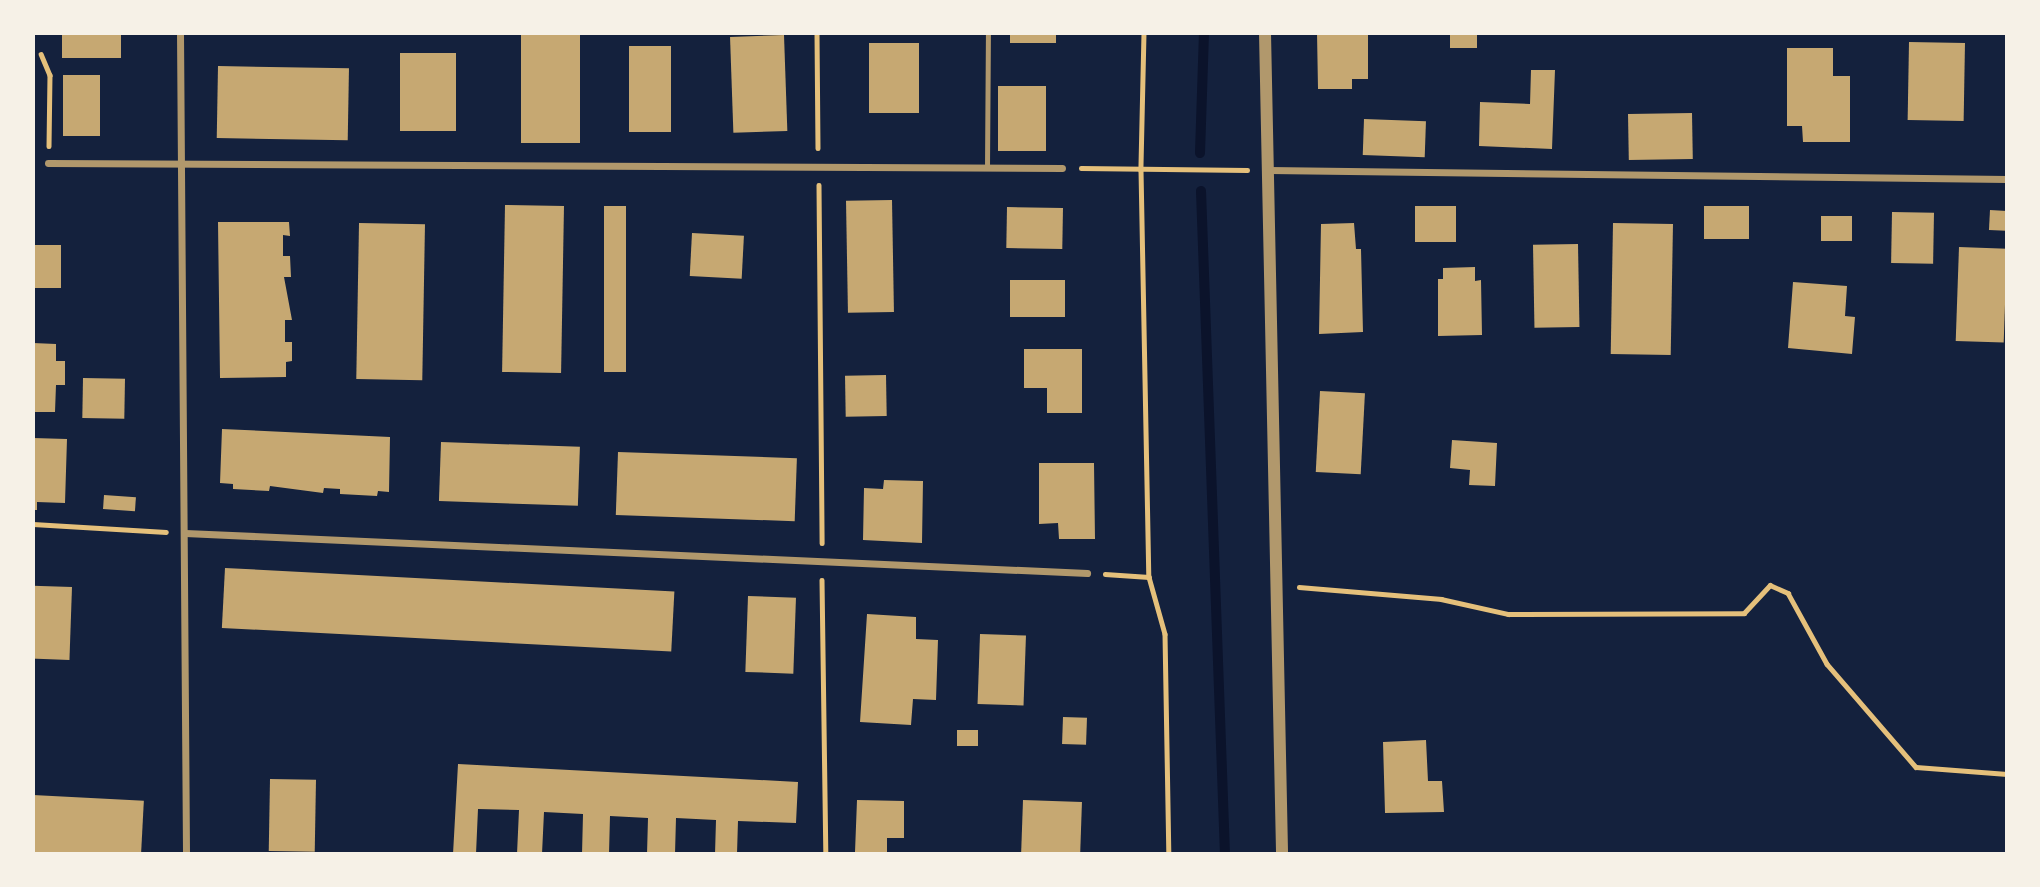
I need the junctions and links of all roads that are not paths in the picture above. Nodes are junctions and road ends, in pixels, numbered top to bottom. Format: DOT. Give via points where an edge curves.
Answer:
graph roads {
  1 [pos="180,33"];
  2 [pos="988,33"];
  3 [pos="1265,33"];
  4 [pos="48,163"];
  5 [pos="180,166"];
  6 [pos="987,168"];
  7 [pos="1062,168"];
  8 [pos="1266,170"];
  9 [pos="2007,179"];
  10 [pos="185,533"];
  11 [pos="1087,573"];
  12 [pos="186,854"];
  13 [pos="1282,854"];
  1 -- 5 [label="street"];
  2 -- 6 [label="lane"];
  3 -- 8 [label="street"];
  4 -- 5 [label="street"];
  5 -- 6 [label="street"];
  5 -- 10 [label="street"];
  6 -- 7 [label="street"];
  8 -- 9 [label="street"];
  8 -- 13 [label="street"];
  10 -- 11 [label="street"];
  10 -- 12 [label="street"];
}
